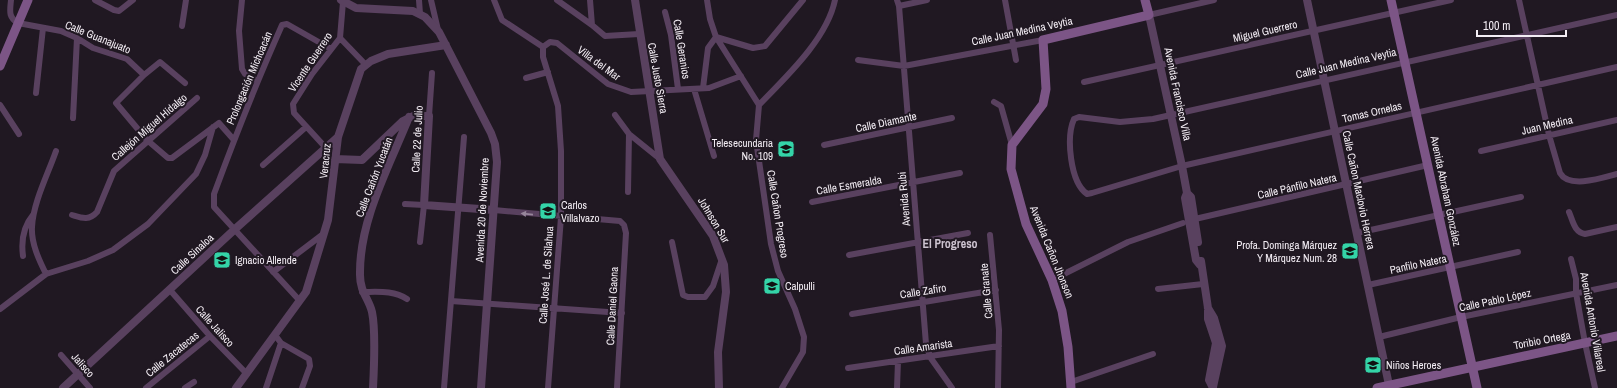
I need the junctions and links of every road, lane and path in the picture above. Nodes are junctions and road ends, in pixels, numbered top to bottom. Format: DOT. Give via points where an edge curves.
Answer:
graph roads {
  1 [pos="11,0"];
  2 [pos="28,0"];
  3 [pos="95,0"];
  4 [pos="132,0"];
  5 [pos="186,0"];
  6 [pos="242,0"];
  7 [pos="419,0"];
  8 [pos="431,0"];
  9 [pos="494,0"];
  10 [pos="557,0"];
  11 [pos="590,0"];
  12 [pos="635,0"];
  13 [pos="707,0"];
  14 [pos="804,0"];
  15 [pos="835,0"];
  16 [pos="927,0"];
  17 [pos="1005,0"];
  18 [pos="1145,0"];
  19 [pos="1214,0"];
  20 [pos="1307,0"];
  21 [pos="1391,0"];
  22 [pos="1451,0"];
  23 [pos="1519,0"];
  24 [pos="342,1"];
  25 [pos="898,3"];
  26 [pos="666,12"];
  27 [pos="1394,12"];
  28 [pos="420,14"];
  29 [pos="1148,15"];
  30 [pos="1617,15"];
  31 [pos="18,23"];
  32 [pos="592,25"];
  33 [pos="182,26"];
  34 [pos="43,28"];
  35 [pos="1313,30"];
  36 [pos="439,32"];
  37 [pos="639,34"];
  38 [pos="1527,35"];
  39 [pos="716,37"];
  40 [pos="77,38"];
  41 [pos="340,38"];
  42 [pos="1043,40"];
  43 [pos="446,45"];
  44 [pos="543,47"];
  45 [pos="1014,47"];
  46 [pos="331,49"];
  47 [pos="858,60"];
  48 [pos="1016,60"];
  49 [pos="1405,63"];
  50 [pos="365,64"];
  51 [pos="1160,65"];
  52 [pos="0,66"];
  53 [pos="904,66"];
  54 [pos="1617,67"];
  55 [pos="548,72"];
  56 [pos="432,73"];
  57 [pos="144,75"];
  58 [pos="741,76"];
  59 [pos="526,78"];
  60 [pos="257,81"];
  61 [pos="1324,81"];
  62 [pos="1084,82"];
  63 [pos="185,83"];
  64 [pos="1538,85"];
  65 [pos="694,88"];
  66 [pos="703,88"];
  67 [pos="678,89"];
  68 [pos="36,92"];
  69 [pos="650,92"];
  70 [pos="197,98"];
  71 [pos="994,102"];
  72 [pos="0,105"];
  73 [pos="759,105"];
  74 [pos="1416,113"];
  75 [pos="615,115"];
  76 [pos="1170,115"];
  77 [pos="429,116"];
  78 [pos="409,117"];
  79 [pos="73,118"];
  80 [pos="952,118"];
  81 [pos="1617,120"];
  82 [pos="213,127"];
  83 [pos="306,127"];
  84 [pos="908,127"];
  85 [pos="1335,131"];
  86 [pos="19,134"];
  87 [pos="629,134"];
  88 [pos="1549,135"];
  89 [pos="338,137"];
  90 [pos="464,137"];
  91 [pos="147,140"];
  92 [pos="234,140"];
  93 [pos="824,145"];
  94 [pos="1012,145"];
  95 [pos="326,148"];
  96 [pos="56,151"];
  97 [pos="1481,151"];
  98 [pos="714,156"];
  99 [pos="335,159"];
  100 [pos="660,159"];
  101 [pos="263,165"];
  102 [pos="1428,165"];
  103 [pos="1182,166"];
  104 [pos="960,173"];
  105 [pos="1617,174"];
  106 [pos="912,183"];
  107 [pos="1346,185"];
  108 [pos="628,192"];
  109 [pos="1187,193"];
  110 [pos="1087,194"];
  111 [pos="1521,197"];
  112 [pos="812,202"];
  113 [pos="405,204"];
  114 [pos="424,205"];
  115 [pos="457,207"];
  116 [pos="494,210"];
  117 [pos="1569,212"];
  118 [pos="33,215"];
  119 [pos="72,215"];
  120 [pos="1439,215"];
  121 [pos="560,217"];
  122 [pos="1195,220"];
  123 [pos="1183,223"];
  124 [pos="1617,227"];
  125 [pos="234,230"];
  126 [pos="968,233"];
  127 [pos="1357,234"];
  128 [pos="322,235"];
  129 [pos="990,235"];
  130 [pos="420,242"];
  131 [pos="672,242"];
  132 [pos="918,243"];
  133 [pos="1518,252"];
  134 [pos="850,255"];
  135 [pos="22,256"];
  136 [pos="722,259"];
  137 [pos="1571,259"];
  138 [pos="1200,265"];
  139 [pos="1450,267"];
  140 [pos="273,272"];
  141 [pos="46,274"];
  142 [pos="1052,280"];
  143 [pos="1203,284"];
  144 [pos="1368,285"];
  145 [pos="1617,285"];
  146 [pos="1158,289"];
  147 [pos="170,290"];
  148 [pos="996,290"];
  149 [pos="362,292"];
  150 [pos="1576,293"];
  151 [pos="407,299"];
  152 [pos="300,301"];
  153 [pos="451,301"];
  154 [pos="922,301"];
  155 [pos="487,304"];
  156 [pos="0,309"];
  157 [pos="553,309"];
  158 [pos="622,313"];
  159 [pos="852,314"];
  160 [pos="1461,317"];
  161 [pos="275,335"];
  162 [pos="210,336"];
  163 [pos="1617,336"];
  164 [pos="1379,337"];
  165 [pos="1585,343"];
  166 [pos="281,344"];
  167 [pos="1000,346"];
  168 [pos="1153,354"];
  169 [pos="60,355"];
  170 [pos="930,357"];
  171 [pos="898,361"];
  172 [pos="1472,366"];
  173 [pos="848,368"];
  174 [pos="247,374"];
  175 [pos="77,375"];
  176 [pos="194,382"];
  177 [pos="1071,385"];
  178 [pos="1389,387"];
  179 [pos="63,388"];
  180 [pos="90,388"];
  181 [pos="146,388"];
  182 [pos="185,388"];
  183 [pos="236,388"];
  184 [pos="266,388"];
  185 [pos="302,388"];
  186 [pos="373,388"];
  187 [pos="444,388"];
  188 [pos="481,388"];
  189 [pos="548,388"];
  190 [pos="617,388"];
  191 [pos="719,388"];
  192 [pos="782,388"];
  193 [pos="897,388"];
  194 [pos="952,388"];
  195 [pos="998,388"];
  196 [pos="1213,388"];
  197 [pos="1377,388"];
  198 [pos="1477,388"];
  199 [pos="1595,388"];
  1 -- 31 [label="street" via="9,14"];
  2 -- 31 [label="main road"];
  3 -- 4 [label="street" via="119,11"];
  5 -- 33 [label="street"];
  6 -- 60 [label="street" via="239,31 242,69 244,74"];
  7 -- 28 [label="street"];
  8 -- 36 [label="street"];
  9 -- 44 [label="street" via="502,20"];
  10 -- 32 [label="street"];
  11 -- 32 [label="street"];
  12 -- 37 [label="street, Calle Justo Sierra"];
  13 -- 39 [label="street"];
  14 -- 39 [label="street" via="765,46 753,48"];
  15 -- 73 [label="street" via="825,26 810,48"];
  16 -- 25 [label="street"];
  17 -- 45 [label="street"];
  18 -- 29 [label="main road, Avenida Francisco Villa"];
  19 -- 29 [label="street, Calle Juan Medina Veytia"];
  20 -- 35 [label="street, Calle Cañon Maclovio Herrera"];
  21 -- 27 [label="main road, Avenida Abraham González"];
  22 -- 27 [label="street, Miguel Guerrero"];
  23 -- 38 [label="street"];
  24 -- 28 [label="street" via="362,9 413,11"];
  24 -- 41 [label="street, Vicente Guerrero"];
  25 -- 53 [label="street, Avenida Rubi"];
  26 -- 67 [label="street, Calle Geranios"];
  27 -- 35 [label="street, Miguel Guerrero"];
  27 -- 49 [label="main road, Avenida Abraham González"];
  28 -- 36 [label="street, Avenida 20 de Noviembre"];
  29 -- 42 [label="main road, Calle Juan Medina Veytia"];
  29 -- 51 [label="street, Avenida Francisco Villa"];
  30 -- 38 [label="street, Calle Juan Medina Veytia"];
  31 -- 34 [label="street, Calle Guanajuato"];
  31 -- 52 [label="main road"];
  32 -- 37 [label="street" via="605,36"];
  34 -- 40 [label="street, Calle Guanajuato" via="61,31"];
  34 -- 68 [label="street"];
  35 -- 51 [label="street, Miguel Guerrero"];
  35 -- 61 [label="street, Calle Cañon Maclovio Herrera"];
  36 -- 43 [label="street, Avenida 20 de Noviembre"];
  37 -- 69 [label="street, Calle Justo Sierra"];
  38 -- 49 [label="street, Calle Juan Medina Veytia"];
  38 -- 64 [label="street"];
  39 -- 58 [label="street"];
  39 -- 66 [label="street" via="708,48"];
  40 -- 57 [label="street, Calle Guanajuato" via="93,48 127,59"];
  40 -- 79 [label="street"];
  41 -- 46 [label="street, Vicente Guerrero"];
  41 -- 50 [label="street"];
  42 -- 45 [label="street, Calle Juan Medina Veytia"];
  42 -- 94 [label="main road" via="1046,89 1043,104"];
  43 -- 50 [label="street" via="388,54"];
  43 -- 116 [label="street, Avenida 20 de Noviembre" via="492,133 497,162"];
  44 -- 55 [label="street, Calle José L. de Silahua" via="543,58"];
  44 -- 69 [label="street, Villa del Mar" via="550,42 557,43 608,84 631,92"];
  45 -- 48 [label="street"];
  45 -- 53 [label="street, Calle Juan Medina Veytia"];
  46 -- 60 [label="street, Prolongación Michoacán" via="284,24"];
  46 -- 83 [label="street, Vicente Guerrero" via="293,104 294,113"];
  47 -- 53 [label="street, Calle Juan Medina Veytia"];
  49 -- 61 [label="street, Calle Juan Medina Veytia"];
  49 -- 74 [label="main road, Avenida Abraham González"];
  50 -- 89 [label="street, Veracruz" via="358,75"];
  51 -- 62 [label="street, Miguel Guerrero"];
  51 -- 76 [label="street, Avenida Francisco Villa"];
  53 -- 84 [label="street, Avenida Rubi"];
  54 -- 64 [label="street, Tomas Ornelas"];
  55 -- 59 [label="street"];
  55 -- 121 [label="street, Calle José L. de Silahua" via="559,118"];
  56 -- 77 [label="street, Calle 22 de Julio"];
  57 -- 63 [label="street" via="160,62"];
  57 -- 91 [label="street" via="116,103"];
  58 -- 66 [label="street, Villa del Mar"];
  58 -- 73 [label="street"];
  60 -- 92 [label="street, Prolongación Michoacán"];
  61 -- 76 [label="street, Calle Juan Medina Veytia"];
  61 -- 85 [label="street, Calle Cañon Maclovio Herrera"];
  64 -- 74 [label="street, Tomas Ornelas"];
  64 -- 88 [label="street"];
  65 -- 66 [label="street, Villa del Mar"];
  65 -- 67 [label="street, Villa del Mar"];
  65 -- 98 [label="street"];
  67 -- 69 [label="street, Villa del Mar"];
  69 -- 100 [label="street, Calle Justo Sierra"];
  70 -- 91 [label="street, Callejón Miguel Hidalgo"];
  71 -- 94 [label="street" via="1001,106"];
  72 -- 86 [label="street"];
  73 -- 192 [label="street, Calle Cañon Progreso" via="756,140 771,244 778,271 804,337 803,352"];
  74 -- 85 [label="street, Tomas Ornelas"];
  74 -- 102 [label="main road, Avenida Abraham González"];
  75 -- 87 [label="street, Johnson Sur"];
  76 -- 103 [label="street, Avenida Francisco Villa"];
  76 -- 110 [label="street, Calle Juan Medina Veytia" via="1120,122 1074,119 1071,124 1070,158 1080,189"];
  77 -- 78 [label="street"];
  77 -- 114 [label="street, Calle 22 de Julio"];
  78 -- 99 [label="street" via="393,129 365,159"];
  78 -- 149 [label="street, Calle Cañón Yucatán" via="375,200 363,241 360,276"];
  80 -- 84 [label="street, Calle Diamante"];
  81 -- 88 [label="street, Juan Medina"];
  82 -- 91 [label="street" via="172,158 168,158"];
  82 -- 92 [label="street" via="219,123"];
  82 -- 141 [label="street" via="205,156 196,174 148,224 113,250"];
  83 -- 95 [label="street"];
  83 -- 101 [label="street"];
  84 -- 93 [label="street, Calle Diamante"];
  84 -- 106 [label="street, Avenida Rubi"];
  85 -- 103 [label="street, Tomas Ornelas"];
  85 -- 107 [label="street, Calle Cañon Maclovio Herrera"];
  87 -- 100 [label="street, Johnson Sur"];
  87 -- 108 [label="street"];
  88 -- 97 [label="street, Juan Medina"];
  88 -- 105 [label="street" via="1563,178 1568,181 1587,181"];
  89 -- 95 [label="street, Calle Sinaloa"];
  89 -- 99 [label="street, Veracruz"];
  90 -- 115 [label="street, Avenida 20 de Noviembre"];
  91 -- 119 [label="street, Callejón Miguel Hidalgo" via="114,171 97,212 92,217 86,219"];
  92 -- 125 [label="street, Prolongación Michoacán" via="213,202 214,207"];
  94 -- 142 [label="main road, Avenida Cañon Jhonson" via="1011,169 1026,224"];
  95 -- 125 [label="street, Calle Sinaloa"];
  96 -- 118 [label="street"];
  99 -- 128 [label="street, Veracruz" via="332,198"];
  100 -- 136 [label="street, Johnson Sur" via="713,236"];
  102 -- 107 [label="street, Calle Pánfilo Natera"];
  102 -- 120 [label="main road, Avenida Abraham González"];
  103 -- 109 [label="street, Avenida Francisco Villa"];
  103 -- 110 [label="street, Tomas Ornelas"];
  104 -- 106 [label="street, Calle Esmeralda"];
  106 -- 112 [label="street, Calle Esmeralda"];
  106 -- 132 [label="street, Avenida Rubi"];
  107 -- 122 [label="street, Calle Pánfilo Natera"];
  107 -- 127 [label="street, Calle Cañon Maclovio Herrera"];
  109 -- 122 [label="street, Avenida Francisco Villa" via="1191,197"];
  109 -- 138 [label="street, Avenida Francisco Villa" via="1185,198 1196,260"];
  111 -- 120 [label="street"];
  113 -- 114 [label="street"];
  114 -- 115 [label="street"];
  114 -- 130 [label="street"];
  115 -- 116 [label="street"];
  115 -- 153 [label="street, Avenida 20 de Noviembre"];
  121 -- 116 [label="street, one-way"];
  116 -- 155 [label="street, Avenida 20 de Noviembre"];
  117 -- 124 [label="street" via="1576,230 1580,233"];
  118 -- 135 [label="street" via="26,223"];
  118 -- 141 [label="street" via="33,241"];
  120 -- 127 [label="street"];
  120 -- 139 [label="main road, Avenida Abraham González"];
  121 -- 157 [label="street, Calle José L. de Silahua"];
  121 -- 158 [label="street, Calle Daniel Gaona" via="620,221 624,225 626,233"];
  122 -- 138 [label="street, Avenida Francisco Villa"];
  123 -- 142 [label="street" via="1128,242"];
  125 -- 140 [label="street"];
  125 -- 147 [label="street, Calle Sinaloa"];
  126 -- 132 [label="street"];
  127 -- 144 [label="street, Calle Cañon Maclovio Herrera"];
  128 -- 140 [label="street"];
  128 -- 152 [label="street, Veracruz" via="309,284"];
  129 -- 148 [label="street, Calle Granate"];
  131 -- 136 [label="street" via="683,295 688,297 705,297 713,286"];
  132 -- 134 [label="street"];
  132 -- 154 [label="street, Avenida Rubi"];
  133 -- 139 [label="street, Panfilo Natera"];
  136 -- 191 [label="street, Johnson Sur" via="726,292 718,352"];
  137 -- 150 [label="street, Avenida Antonio Villareal" via="1576,279"];
  138 -- 143 [label="street, Avenida Francisco Villa"];
  139 -- 144 [label="street, Panfilo Natera"];
  139 -- 160 [label="main road, Avenida Abraham González"];
  140 -- 152 [label="street"];
  141 -- 156 [label="street"];
  142 -- 177 [label="main road, Avenida Cañon Jhonson" via="1066,326"];
  143 -- 146 [label="street"];
  143 -- 196 [label="street, Avenida Francisco Villa" via="1208,308 1214,318 1222,346"];
  144 -- 164 [label="street, Calle Cañon Maclovio Herrera"];
  145 -- 150 [label="street, Calle Pablo López"];
  147 -- 162 [label="street, Calle Jalisco"];
  147 -- 175 [label="street, Calle Sinaloa"];
  148 -- 154 [label="street, Calle Zafiro"];
  148 -- 167 [label="street, Calle Granate"];
  149 -- 151 [label="street" via="388,292"];
  149 -- 186 [label="street, Calle Cañón Yucatán" via="372,311"];
  150 -- 160 [label="street, Calle Pablo López"];
  150 -- 165 [label="street, Avenida Antonio Villareal"];
  152 -- 161 [label="street, Veracruz"];
  153 -- 155 [label="street"];
  153 -- 187 [label="street, Avenida 20 de Noviembre"];
  154 -- 159 [label="street, Calle Zafiro"];
  154 -- 170 [label="street, Avenida Rubi" via="926,344"];
  155 -- 157 [label="street"];
  155 -- 188 [label="street, Avenida 20 de Noviembre"];
  157 -- 158 [label="street"];
  157 -- 189 [label="street, Calle José L. de Silahua"];
  158 -- 190 [label="street, Calle Daniel Gaona"];
  160 -- 164 [label="street, Calle Pablo López"];
  160 -- 172 [label="main road, Avenida Abraham González"];
  161 -- 166 [label="street"];
  161 -- 174 [label="street, Veracruz"];
  162 -- 174 [label="street, Calle Jalisco"];
  162 -- 181 [label="street, Calle Zacatecas"];
  163 -- 165 [label="main road, Toribio Ortega"];
  164 -- 178 [label="street, Calle Cañon Maclovio Herrera"];
  165 -- 172 [label="main road, Toribio Ortega"];
  165 -- 199 [label="street, Avenida Antonio Villareal"];
  166 -- 184 [label="street"];
  166 -- 185 [label="street" via="309,359 310,366"];
  167 -- 170 [label="street, Calle Amarista"];
  167 -- 195 [label="street, Calle Granate"];
  168 -- 177 [label="street"];
  169 -- 175 [label="street, Jalisco"];
  170 -- 171 [label="street, Calle Amarista"];
  170 -- 194 [label="street, Avenida Rubi"];
  171 -- 173 [label="street, Calle Amarista"];
  171 -- 193 [label="street"];
  172 -- 178 [label="main road, Toribio Ortega"];
  172 -- 198 [label="main road, Avenida Abraham González"];
  174 -- 183 [label="street, Veracruz"];
  175 -- 179 [label="street, Calle Sinaloa"];
  175 -- 180 [label="street, Jalisco"];
  176 -- 182 [label="street"];
  178 -- 197 [label="main road, Toribio Ortega"];
}
